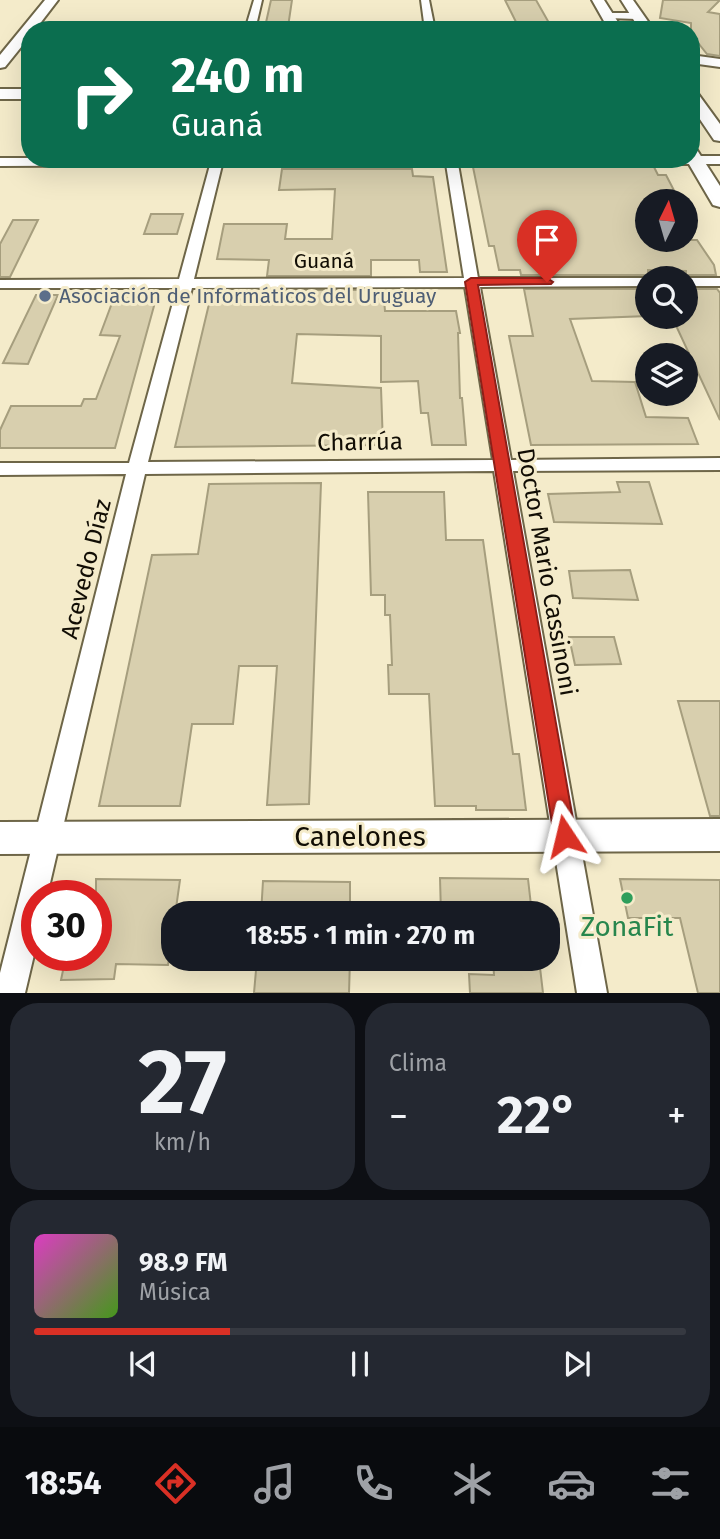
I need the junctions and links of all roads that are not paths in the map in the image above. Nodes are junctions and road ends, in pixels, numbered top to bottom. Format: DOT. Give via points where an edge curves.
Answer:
graph roads {
  1 [pos="52,0"];
  2 [pos="258,0"];
  3 [pos="425,0"];
  4 [pos="598,0"];
  5 [pos="627,0"];
  6 [pos="637,16"];
  7 [pos="32,21"];
  8 [pos="252,21"];
  9 [pos="428,21"];
  10 [pos="611,21"];
  11 [pos="641,21"];
  12 [pos="21,34"];
  13 [pos="700,60"];
  14 [pos="720,63"];
  15 [pos="0,64"];
  16 [pos="21,93"];
  17 [pos="0,94"];
  18 [pos="700,107"];
  19 [pos="720,136"];
  20 [pos="700,158"];
  21 [pos="720,160"];
  22 [pos="0,162"];
  23 [pos="21,162"];
  24 [pos="216,168"];
  25 [pos="452,168"];
  26 [pos="700,168"];
  27 [pos="720,201"];
  28 [pos="471,282"];
  29 [pos="635,282"];
  30 [pos="698,282"];
  31 [pos="720,282"];
  32 [pos="186,283"];
  33 [pos="0,284"];
  34 [pos="720,464"];
  35 [pos="502,465"];
  36 [pos="0,469"];
  37 [pos="137,469"];
  38 [pos="720,835"];
  39 [pos="565,836"];
  40 [pos="48,837"];
  41 [pos="0,838"];
  42 [pos="10,993"];
  43 [pos="592,993"];
  1 -- 7 [label="street"];
  2 -- 8 [label="street"];
  3 -- 9 [label="street"];
  4 -- 10 [label="street"];
  5 -- 6 [label="street"];
  6 -- 10 [label="street"];
  6 -- 11 [label="street"];
  12 -- 15 [label="street"];
  13 -- 14 [label="street"];
  16 -- 17 [label="street"];
  18 -- 19 [label="street"];
  20 -- 21 [label="street"];
  22 -- 23 [label="street"];
  24 -- 32 [label="street, Acevedo Díaz"];
  25 -- 28 [label="street, Doctor Mario Cassinoni"];
  26 -- 27 [label="street"];
  28 -- 29 [label="street, Guaná"];
  28 -- 32 [label="street, Guaná"];
  28 -- 35 [label="street, Doctor Mario Cassinoni"];
  30 -- 31 [label="street"];
  32 -- 33 [label="street, Guaná"];
  32 -- 37 [label="street, Acevedo Díaz"];
  34 -- 35 [label="street, Charrúa"];
  35 -- 37 [label="street, Charrúa"];
  35 -- 39 [label="street, Doctor Mario Cassinoni"];
  36 -- 37 [label="street, Charrúa"];
  37 -- 40 [label="street, Acevedo Díaz"];
  38 -- 39 [label="street, Canelones"];
  39 -- 40 [label="street, Canelones"];
  39 -- 43 [label="street, Doctor Mario Cassinoni"];
  40 -- 41 [label="street, Canelones"];
  40 -- 42 [label="street, Acevedo Díaz"];
}
